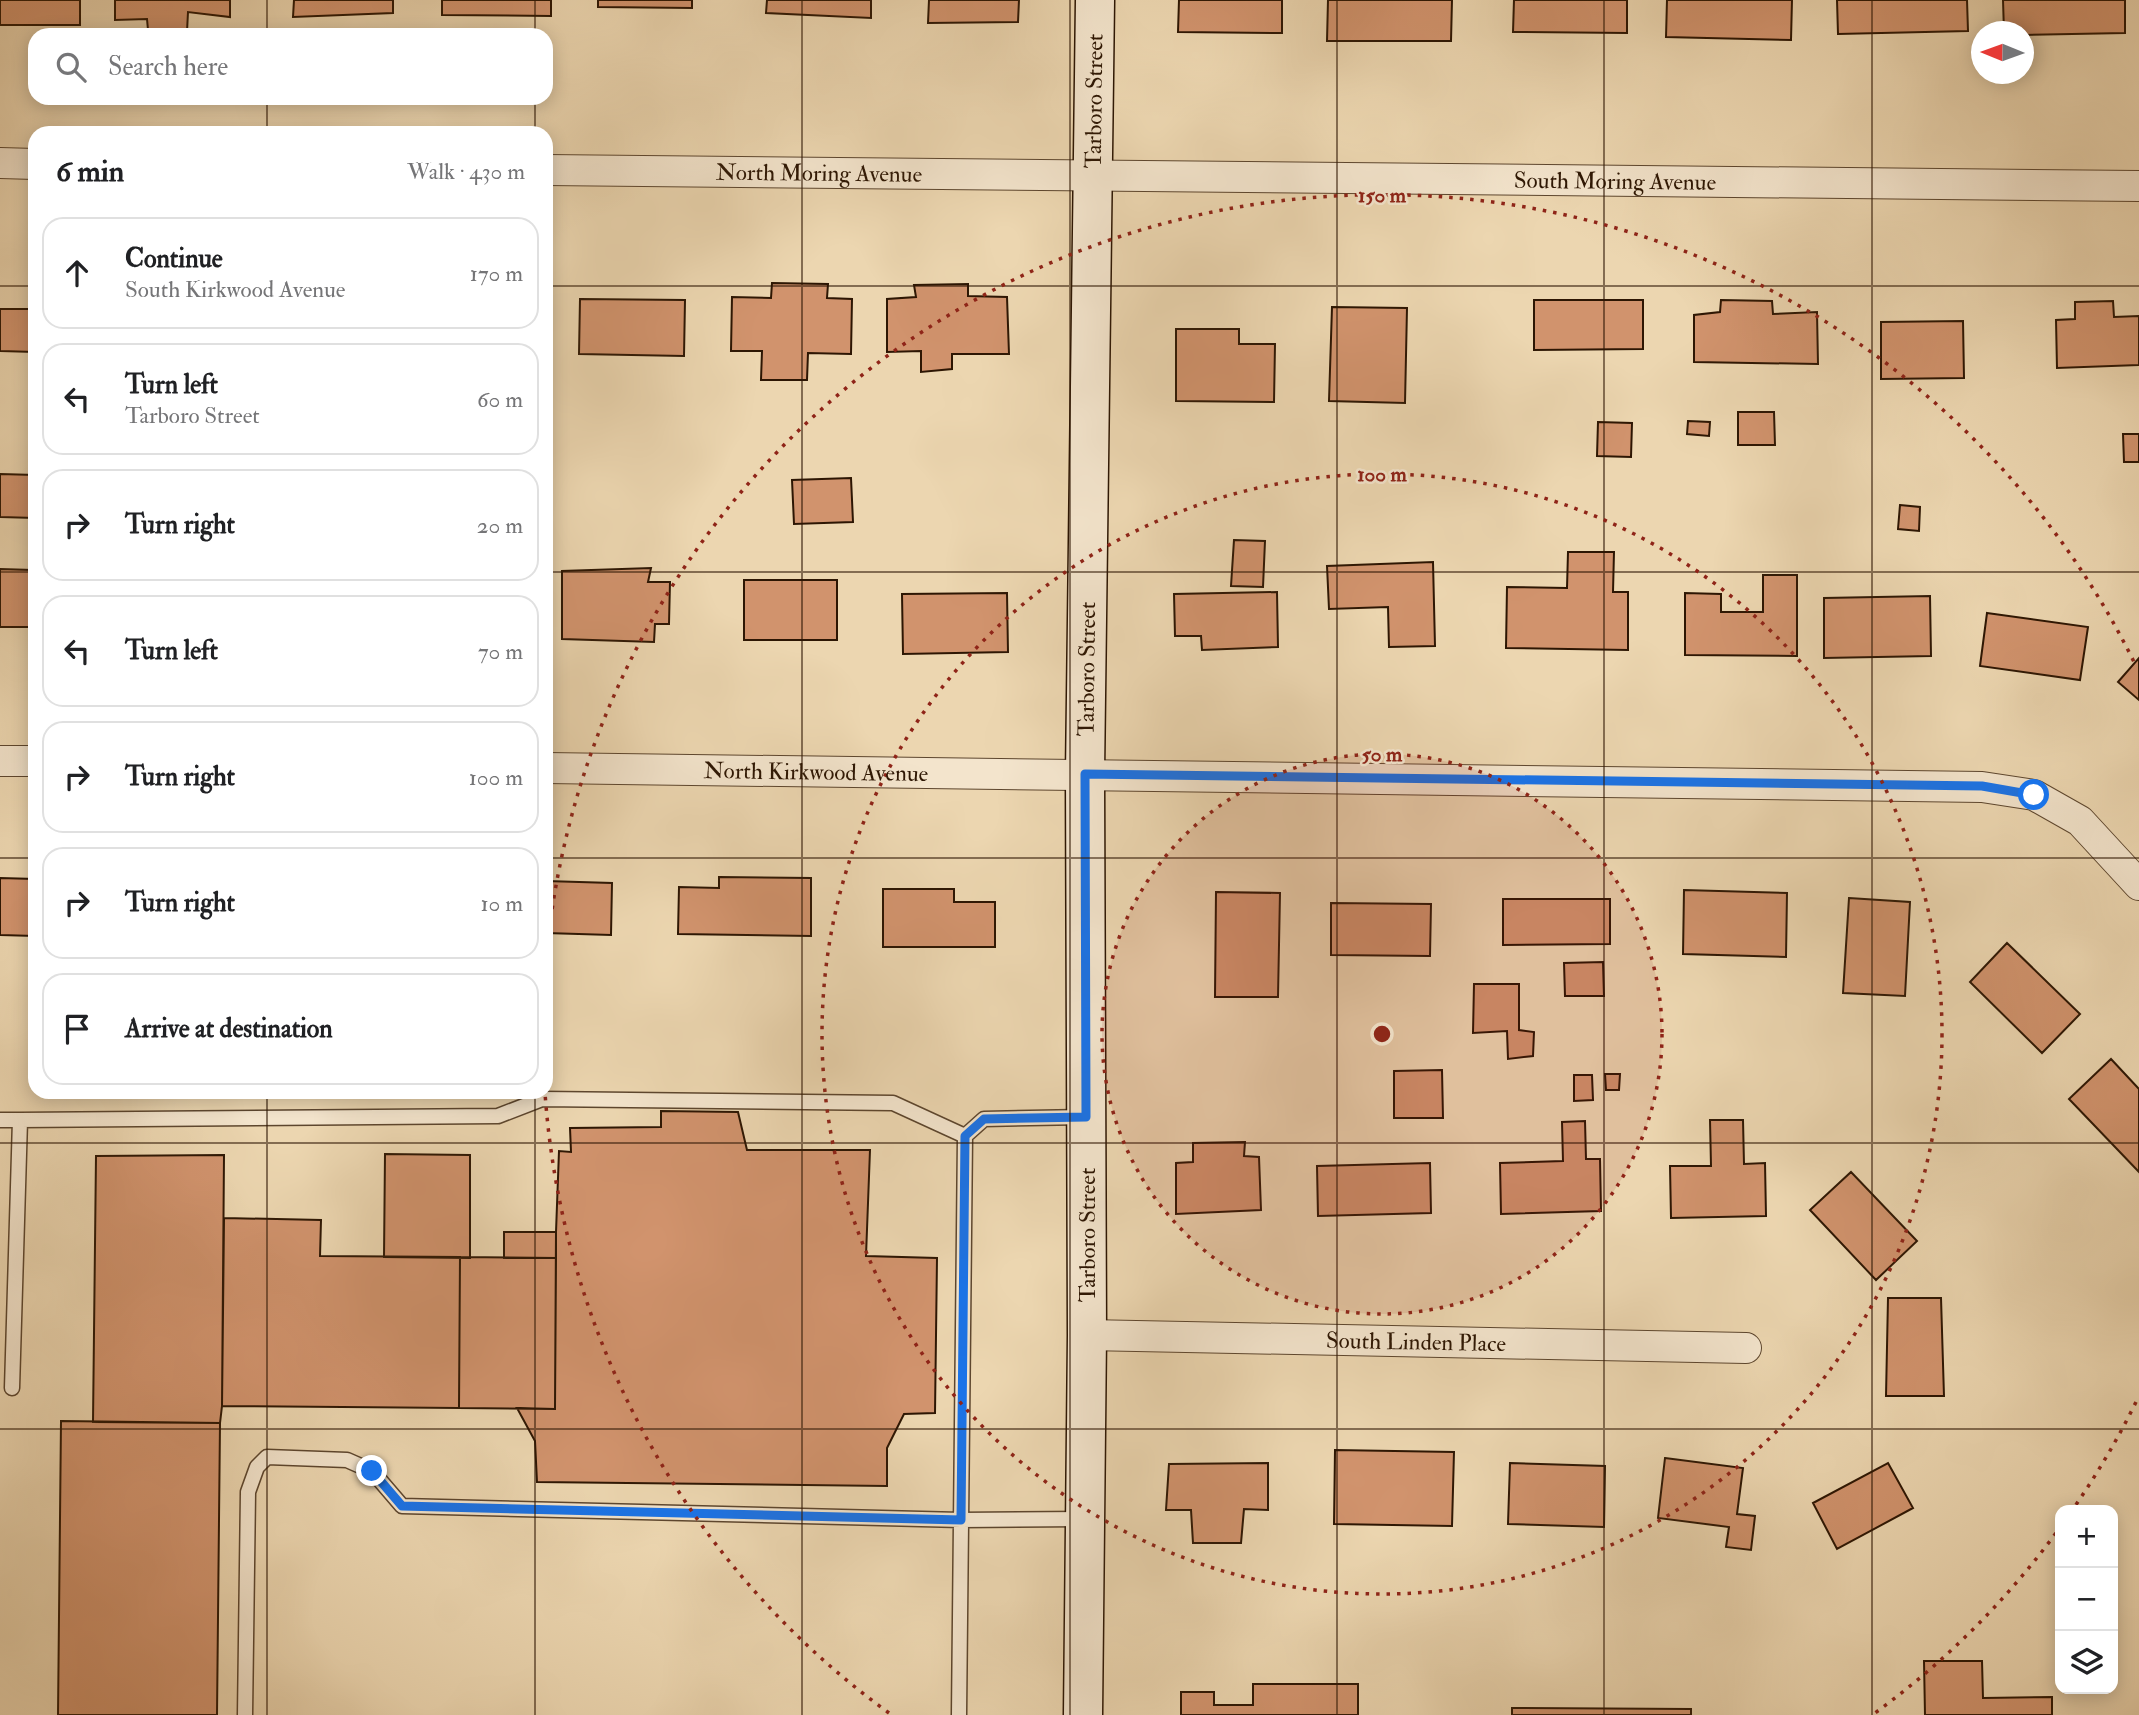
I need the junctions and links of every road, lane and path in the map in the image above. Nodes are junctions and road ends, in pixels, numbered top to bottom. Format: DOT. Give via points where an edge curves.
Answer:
graph roads {
  1 [pos="1095,0"];
  2 [pos="0,163"];
  3 [pos="28,164"];
  4 [pos="553,170"];
  5 [pos="1092,176"];
  6 [pos="2139,186"];
  7 [pos="0,761"];
  8 [pos="28,761"];
  9 [pos="553,768"];
  10 [pos="1085,774"];
  11 [pos="2139,885"];
  12 [pos="1086,1117"];
  13 [pos="0,1120"];
  14 [pos="20,1120"];
  15 [pos="965,1136"];
  16 [pos="1087,1335"];
  17 [pos="1746,1349"];
  18 [pos="12,1388"];
  19 [pos="1085,1519"];
  20 [pos="961,1520"];
  21 [pos="245,1715"];
  22 [pos="959,1715"];
  23 [pos="1083,1715"];
  1 -- 5 [label="street, Tarboro Street"];
  2 -- 3 [label="street"];
  4 -- 5 [label="street, North Moring Avenue"];
  5 -- 6 [label="street, South Moring Avenue"];
  5 -- 10 [label="street, Tarboro Street"];
  7 -- 8 [label="street"];
  9 -- 10 [label="street, North Kirkwood Avenue"];
  10 -- 11 [label="street, North Kirkwood Avenue" via="1982,786 2034,795 2080,821"];
  10 -- 12 [label="street, Tarboro Street"];
  12 -- 15 [label="lane" via="984,1119"];
  12 -- 16 [label="street, Tarboro Street"];
  13 -- 14 [label="lane"];
  14 -- 15 [label="lane" via="498,1116 542,1099 893,1103"];
  14 -- 18 [label="lane"];
  15 -- 20 [label="lane"];
  16 -- 17 [label="street, South Linden Place"];
  16 -- 19 [label="street, Tarboro Street"];
  19 -- 20 [label="lane"];
  19 -- 23 [label="street, Tarboro Street"];
  20 -- 21 [label="lane" via="402,1506 372,1471 347,1460 267,1457 257,1467 248,1492"];
  20 -- 22 [label="lane"];
}
